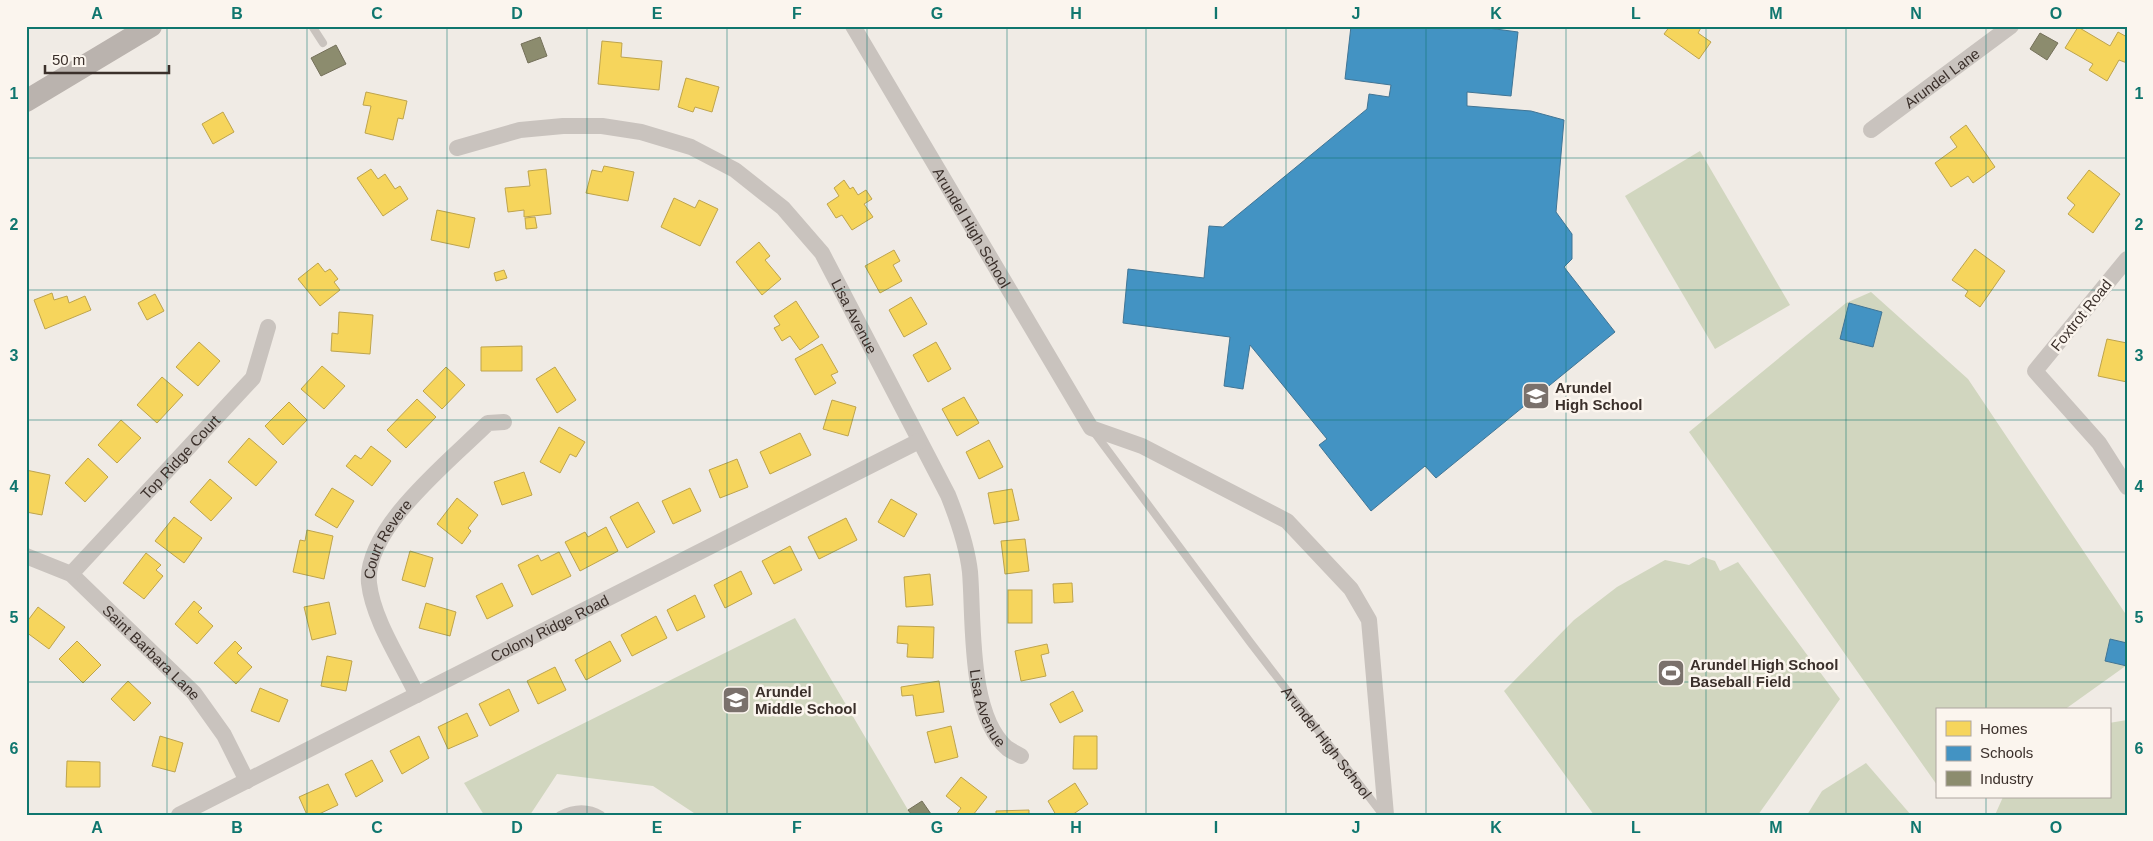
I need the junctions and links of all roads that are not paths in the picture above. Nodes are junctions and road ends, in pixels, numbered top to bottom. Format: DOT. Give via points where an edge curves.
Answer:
graph roads {
  1 [pos="151,26"];
  2 [pos="312,26"];
  3 [pos="853,26"];
  4 [pos="2011,26"];
  5 [pos="323,43"];
  6 [pos="26,101"];
  7 [pos="1870,130"];
  8 [pos="457,148"];
  9 [pos="2127,259"];
  10 [pos="268,327"];
  11 [pos="504,422"];
  12 [pos="1092,428"];
  13 [pos="919,441"];
  14 [pos="2127,487"];
  15 [pos="26,556"];
  16 [pos="70,574"];
  17 [pos="417,694"];
  18 [pos="1020,756"];
  19 [pos="247,781"];
  20 [pos="179,815"];
  21 [pos="560,815"];
  22 [pos="601,815"];
  23 [pos="1384,815"];
  1 -- 6 [label="main road"];
  2 -- 5 [label="lane"];
  3 -- 12 [label="street, Arundel High School"];
  4 -- 7 [label="street, Arundel Lane"];
  8 -- 13 [label="street, Lisa Avenue" via="520,130 602,126 641,132 691,147 735,170 782,208 822,253"];
  9 -- 14 [label="street, Foxtrot Road" via="2035,371 2099,443"];
  10 -- 16 [label="street, Top Ridge Court" via="253,378"];
  11 -- 17 [label="street, Court Revere" via="488,423 415,494 389,524 373,553 369,582 376,613"];
  12 -- 23 [label="lane, Arundel High School" via="1250,642"];
  12 -- 23 [label="street, Arundel High School" via="1142,446 1287,521 1351,588 1369,620"];
  13 -- 17 [label="street, Colony Ridge Road"];
  13 -- 18 [label="street, Lisa Avenue" via="948,495 962,532 970,570 974,656 985,712 991,728 1007,748"];
  15 -- 16 [label="street, Saint Barbara Lane"];
  16 -- 19 [label="street, Saint Barbara Lane" via="194,692 224,735"];
  17 -- 19 [label="street, Colony Ridge Road"];
  19 -- 20 [label="street, Colony Ridge Road"];
  21 -- 22 [label="lane" via="575,808"];
}
